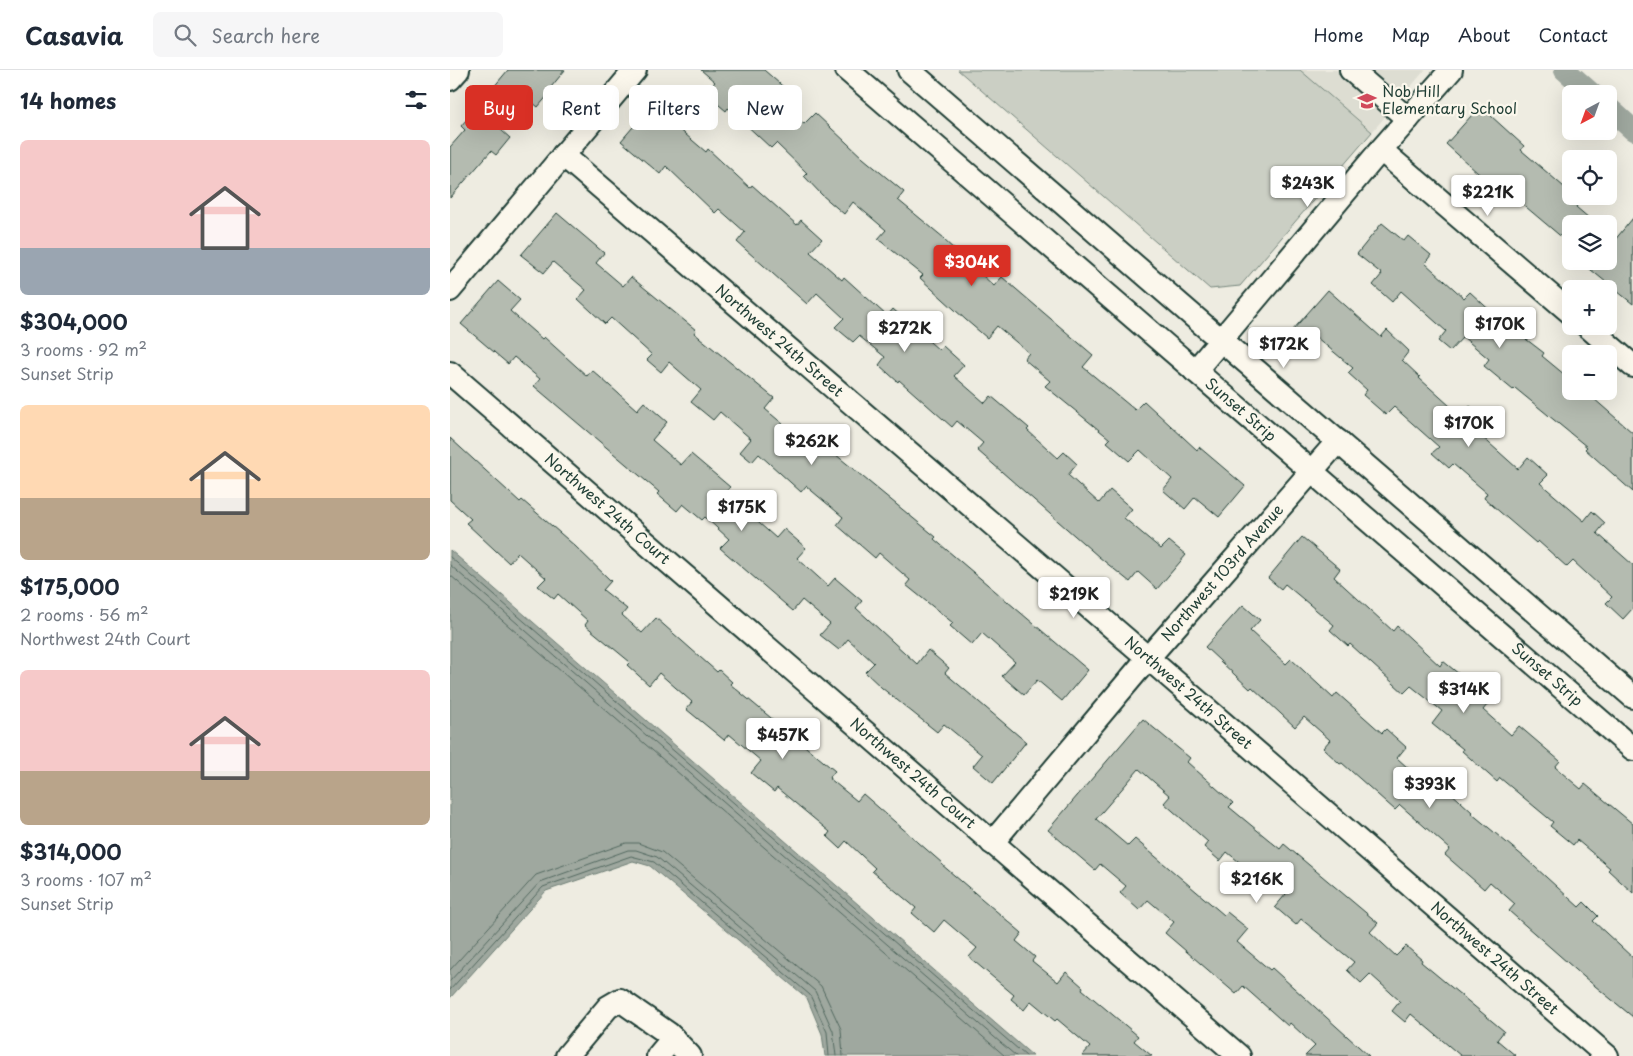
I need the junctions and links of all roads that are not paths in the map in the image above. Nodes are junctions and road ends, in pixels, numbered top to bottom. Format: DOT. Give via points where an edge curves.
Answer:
graph roads {
  1 [pos="458,70"];
  2 [pos="635,70"];
  3 [pos="847,70"];
  4 [pos="909,70"];
  5 [pos="1351,70"];
  6 [pos="1451,70"];
  7 [pos="450,80"];
  8 [pos="1408,119"];
  9 [pos="1381,150"];
  10 [pos="563,155"];
  11 [pos="450,290"];
  12 [pos="1562,305"];
  13 [pos="1597,335"];
  14 [pos="1222,340"];
  15 [pos="1633,366"];
  16 [pos="1195,371"];
  17 [pos="450,373"];
  18 [pos="1338,441"];
  19 [pos="1311,471"];
  20 [pos="1148,658"];
  21 [pos="1633,697"];
  22 [pos="1633,749"];
  23 [pos="992,843"];
  24 [pos="673,1038"];
  25 [pos="567,1056"];
  26 [pos="658,1056"];
  27 [pos="690,1056"];
  28 [pos="1239,1056"];
  29 [pos="1607,1056"];
  1 -- 7 [label="street"];
  2 -- 10 [label="street"];
  3 -- 16 [label="street, Sunset Strip"];
  4 -- 14 [label="street"];
  5 -- 8 [label="street"];
  6 -- 8 [label="street"];
  8 -- 9 [label="street"];
  9 -- 12 [label="street"];
  9 -- 14 [label="street"];
  10 -- 11 [label="street"];
  10 -- 20 [label="street, Northwest 24th Street"];
  13 -- 15 [label="street"];
  14 -- 16 [label="street"];
  14 -- 18 [label="street"];
  16 -- 19 [label="street, Sunset Strip"];
  17 -- 23 [label="street, Northwest 24th Court"];
  18 -- 19 [label="street, Northwest 103rd Avenue"];
  18 -- 21 [label="street"];
  19 -- 20 [label="street, Northwest 103rd Avenue"];
  19 -- 22 [label="street, Sunset Strip"];
  20 -- 23 [label="street, Northwest 103rd Avenue"];
  20 -- 29 [label="street, Northwest 24th Street"];
  23 -- 28 [label="street, Northwest 24th Court"];
  24 -- 25 [label="street" via="620,1000 608,1007"];
  24 -- 26 [label="street"];
  24 -- 27 [label="street"];
}
